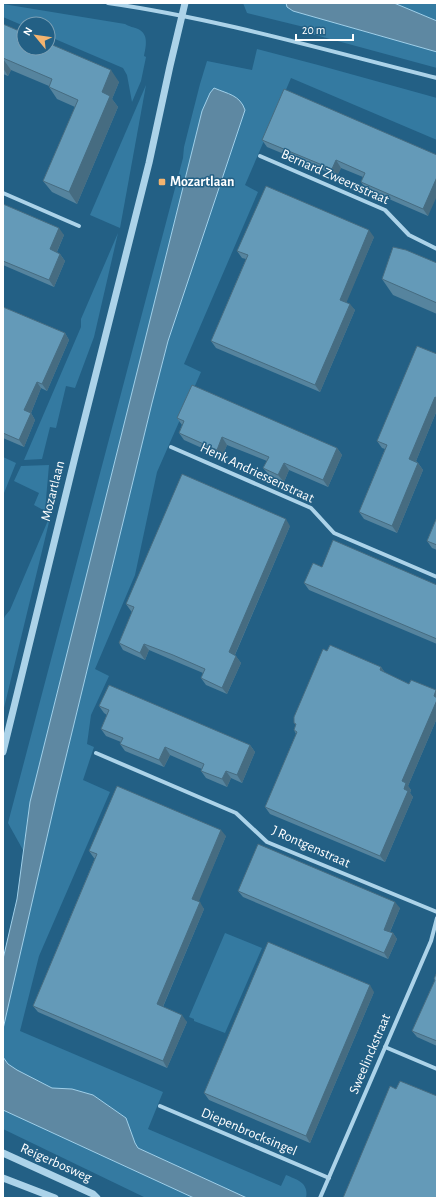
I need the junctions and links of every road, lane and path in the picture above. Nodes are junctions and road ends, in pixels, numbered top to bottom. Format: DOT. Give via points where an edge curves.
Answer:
graph roads {
  1 [pos="108,3"];
  2 [pos="185,3"];
  3 [pos="182,16"];
  4 [pos="437,78"];
  5 [pos="260,156"];
  6 [pos="3,193"];
  7 [pos="79,226"];
  8 [pos="437,249"];
  9 [pos="171,446"];
  10 [pos="437,577"];
  11 [pos="3,752"];
  12 [pos="96,753"];
  13 [pos="437,912"];
  14 [pos="437,918"];
  15 [pos="385,1047"];
  16 [pos="437,1070"];
  17 [pos="160,1106"];
  18 [pos="3,1153"];
  19 [pos="3,1178"];
  20 [pos="329,1178"];
  21 [pos="55,1198"];
  22 [pos="97,1198"];
  23 [pos="320,1198"];
  1 -- 3 [label="street"];
  2 -- 3 [label="street, Mozartlaan"];
  3 -- 4 [label="street"];
  3 -- 11 [label="street, Mozartlaan" via="149,163"];
  5 -- 8 [label="street, Bernard Zweersstraat" via="385,210 410,235"];
  6 -- 7 [label="street"];
  9 -- 10 [label="street, Henk Andriessenstraat" via="311,508 334,533"];
  12 -- 13 [label="street, J Rontgenstraat" via="236,813 267,842"];
  14 -- 15 [label="street, Sweelinckstraat" via="431,941"];
  15 -- 16 [label="street"];
  15 -- 20 [label="street, Sweelinckstraat"];
  17 -- 20 [label="street, Diepenbrocksingel"];
  18 -- 22 [label="street, Reigerbosweg" via="94,1194"];
  19 -- 21 [label="street"];
  20 -- 23 [label="street, Sweelinckstraat"];
}
